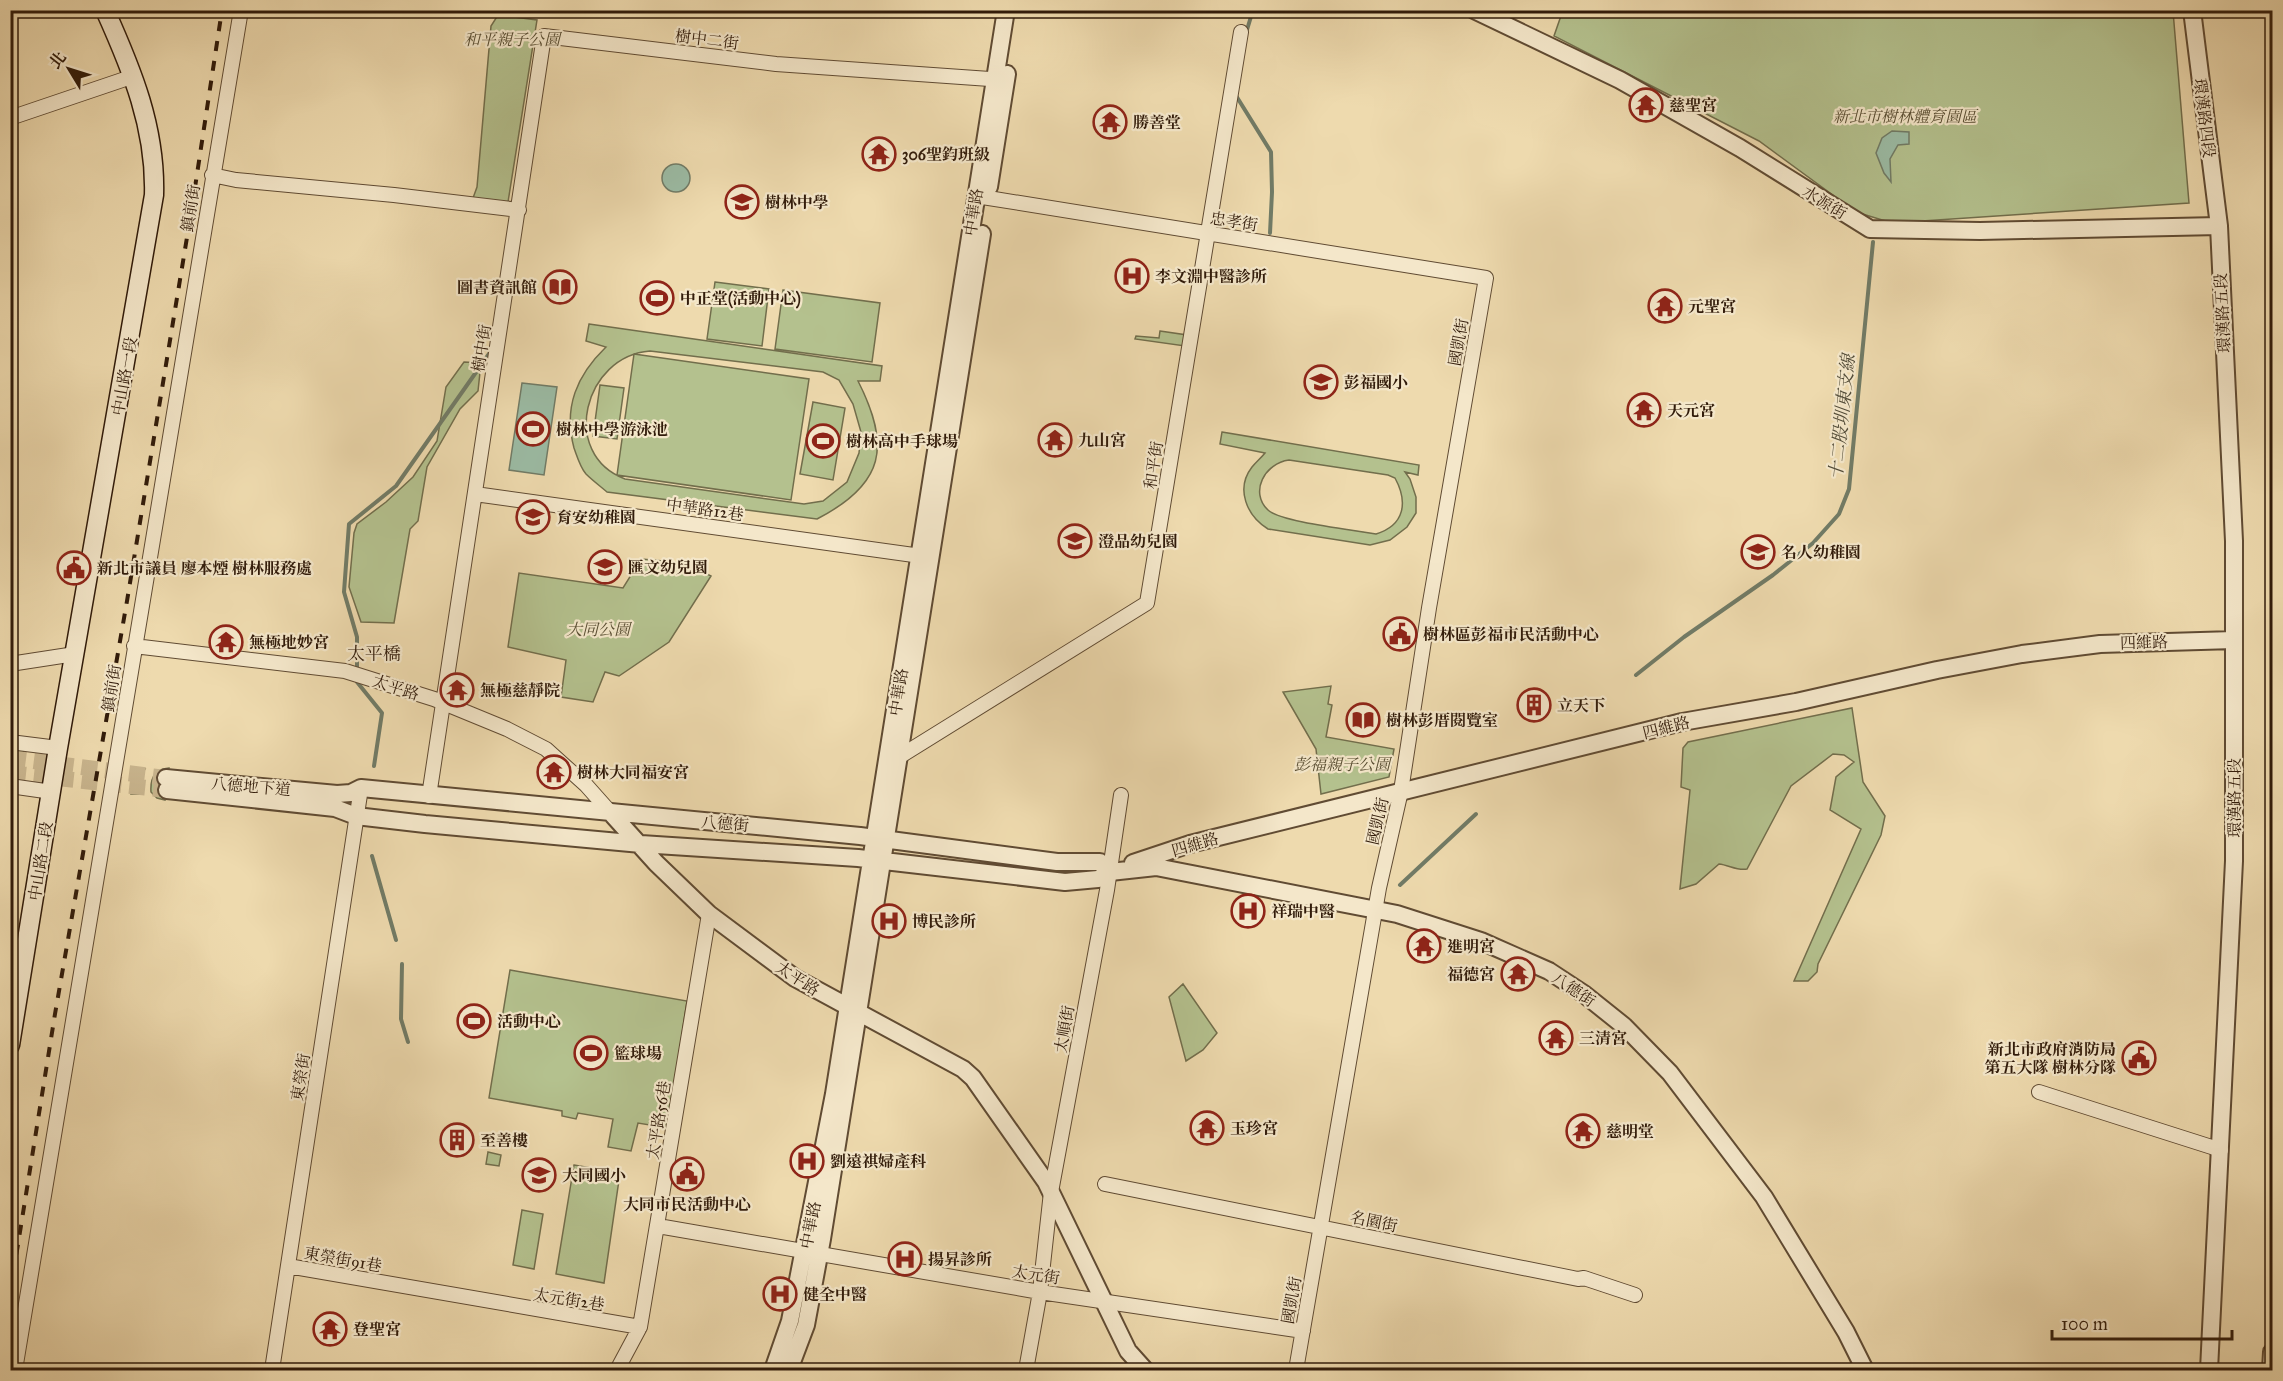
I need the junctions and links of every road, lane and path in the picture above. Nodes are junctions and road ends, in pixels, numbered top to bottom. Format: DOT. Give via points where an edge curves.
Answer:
graph roads {
  1 [pos="105,10"];
  2 [pos="241,10"];
  3 [pos="1006,10"];
  4 [pos="1017,10"];
  5 [pos="1474,10"];
  6 [pos="2192,10"];
  7 [pos="1241,32"];
  8 [pos="134,76"];
  9 [pos="1000,80"];
  10 [pos="10,118"];
  11 [pos="212,175"];
  12 [pos="982,197"];
  13 [pos="519,210"];
  14 [pos="2219,226"];
  15 [pos="1208,233"];
  16 [pos="1486,278"];
  17 [pos="475,494"];
  18 [pos="925,557"];
  19 [pos="2234,640"];
  20 [pos="134,646"];
  21 [pos="75,654"];
  22 [pos="10,664"];
  23 [pos="443,704"];
  24 [pos="10,742"];
  25 [pos="58,748"];
  26 [pos="893,756"];
  27 [pos="166,784"];
  28 [pos="10,786"];
  29 [pos="361,788"];
  30 [pos="1401,791"];
  31 [pos="52,792"];
  32 [pos="1120,795"];
  33 [pos="429,796"];
  34 [pos="336,801"];
  35 [pos="610,812"];
  36 [pos="356,816"];
  37 [pos="880,839"];
  38 [pos="640,844"];
  39 [pos="877,860"];
  40 [pos="1110,872"];
  41 [pos="1375,909"];
  42 [pos="709,914"];
  43 [pos="853,1011"];
  44 [pos="10,1045"];
  45 [pos="2039,1092"];
  46 [pos="2221,1150"];
  47 [pos="1105,1184"];
  48 [pos="1051,1192"];
  49 [pos="658,1226"];
  50 [pos="1320,1227"];
  51 [pos="812,1254"];
  52 [pos="288,1266"];
  53 [pos="392,1285"];
  54 [pos="1040,1292"];
  55 [pos="1635,1295"];
  56 [pos="1103,1301"];
  57 [pos="640,1327"];
  58 [pos="1303,1331"];
  59 [pos="2272,1352"];
  60 [pos="15,1371"];
  61 [pos="272,1371"];
  62 [pos="617,1371"];
  63 [pos="773,1371"];
  64 [pos="789,1371"];
  65 [pos="1026,1371"];
  66 [pos="1145,1371"];
  67 [pos="1296,1371"];
  68 [pos="1865,1371"];
  69 [pos="2209,1371"];
  70 [pos="2271,1371"];
  1 -- 8 [label="main road, 中山路一段"];
  2 -- 11 [label="street, 鎮前街"];
  3 -- 9 [label="street, 中華路"];
  4 -- 9 [label="street, 中華路"];
  5 -- 14 [label="street, 水源街" via="1620,80 1740,148 1870,229"];
  6 -- 14 [label="street, 環漢路四段"];
  7 -- 15 [label="street, 和平街"];
  8 -- 10 [label="street"];
  8 -- 21 [label="main road, 中山路一段" via="151,135 155,168 153,208"];
  9 -- 12 [label="street, 中華路"];
  9 -- 13 [label="street, 樹中二街" via="776,64 544,36"];
  11 -- 13 [label="street"];
  11 -- 20 [label="street, 鎮前街"];
  12 -- 15 [label="street, 忠孝街"];
  12 -- 18 [label="street, 中華路" via="957,309"];
  13 -- 17 [label="street, 樹中街"];
  14 -- 19 [label="street, 環漢路五段" via="2234,541"];
  15 -- 16 [label="street, 忠孝街"];
  15 -- 26 [label="street, 和平街" via="1147,603"];
  16 -- 30 [label="street, 國凱街"];
  17 -- 18 [label="street, 中華路12巷"];
  17 -- 23 [label="street, 樹中街"];
  18 -- 26 [label="street, 中華路"];
  19 -- 30 [label="street, 四維路" via="2100,644 1937,669 1796,702 1682,722"];
  19 -- 46 [label="street, 環漢路五段" via="2234,861"];
  20 -- 23 [label="street, 太平路" via="345,671"];
  20 -- 60 [label="street, 鎮前街"];
  21 -- 22 [label="street"];
  21 -- 25 [label="main road, 中山路一段"];
  23 -- 33 [label="street, 樹中街"];
  23 -- 35 [label="street, 太平路" via="546,749"];
  24 -- 25 [label="street"];
  25 -- 31 [label="main road, 中山路二段"];
  26 -- 37 [label="street, 中華路"];
  27 -- 34 [label="street, 八德地下道"];
  28 -- 31 [label="street"];
  29 -- 33 [label="street, 八德街"];
  29 -- 34 [label="street, 八德街"];
  29 -- 36 [label="street, 東榮街"];
  30 -- 40 [label="street, 四維路" via="1183,846"];
  30 -- 41 [label="street, 國凱街"];
  31 -- 44 [label="main road, 中山路二段"];
  32 -- 40 [label="street, 太順街"];
  33 -- 35 [label="street, 八德街"];
  34 -- 36 [label="street, 八德街"];
  35 -- 37 [label="street, 八德街"];
  35 -- 38 [label="street, 太平路"];
  36 -- 38 [label="street, 八德街"];
  36 -- 52 [label="street, 東榮街"];
  37 -- 39 [label="street, 中華路"];
  37 -- 40 [label="street, 八德街" via="1057,862 1100,862"];
  38 -- 39 [label="street, 八德街"];
  38 -- 42 [label="street, 太平路"];
  39 -- 40 [label="street, 八德街" via="1065,882 1098,879"];
  39 -- 43 [label="street, 中華路"];
  40 -- 41 [label="street, 八德街" via="1156,867"];
  40 -- 48 [label="street, 太順街"];
  41 -- 50 [label="street, 國凱街"];
  41 -- 68 [label="street, 八德街" via="1481,941 1535,964 1584,994 1624,1026 1670,1074 1764,1197 1846,1332"];
  42 -- 43 [label="street, 太平路" via="795,978"];
  42 -- 49 [label="street, 太平路56巷"];
  43 -- 48 [label="street, 太平路" via="956,1065 973,1078"];
  43 -- 51 [label="street, 中華路" via="834,1094"];
  45 -- 46 [label="street"];
  46 -- 69 [label="street, 環漢路五段"];
  47 -- 50 [label="street, 名園街"];
  48 -- 54 [label="street, 太順街"];
  48 -- 56 [label="street, 太平路"];
  49 -- 51 [label="street, 太元街"];
  49 -- 57 [label="street"];
  50 -- 55 [label="street, 名園街" via="1584,1278"];
  50 -- 58 [label="street, 國凱街"];
  51 -- 54 [label="street, 太元街"];
  51 -- 63 [label="street, 中華路"];
  51 -- 64 [label="street, 中華路" via="806,1325"];
  52 -- 53 [label="street, 東榮街91巷"];
  52 -- 61 [label="street, 東榮街"];
  53 -- 57 [label="street, 太元街2巷"];
  54 -- 56 [label="street, 太元街"];
  54 -- 65 [label="street"];
  56 -- 58 [label="street, 太元街"];
  56 -- 66 [label="street, 太平路" via="1128,1351"];
  57 -- 62 [label="street"];
  58 -- 67 [label="street, 國凱街"];
  59 -- 70 [label="street"];
}
